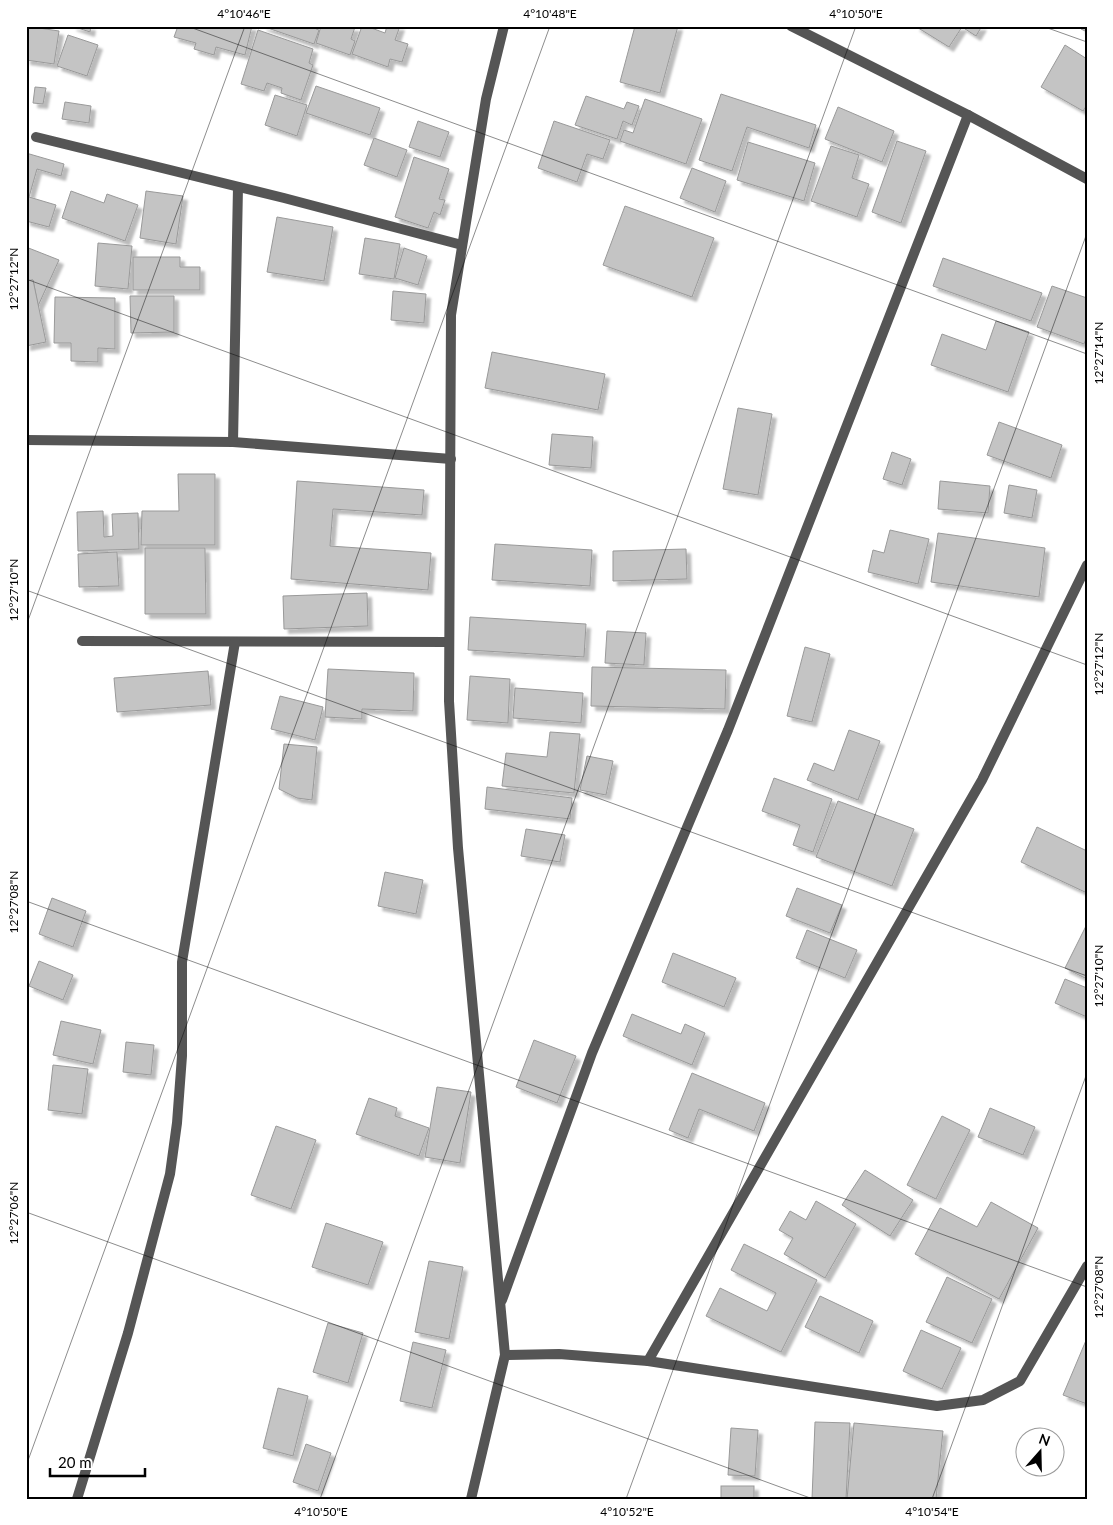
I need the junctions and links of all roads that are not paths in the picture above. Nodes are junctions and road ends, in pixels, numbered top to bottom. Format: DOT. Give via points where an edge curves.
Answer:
graph roads {
  1 [pos="504,26"];
  2 [pos="791,26"];
  3 [pos="968,115"];
  4 [pos="36,137"];
  5 [pos="1087,179"];
  6 [pos="238,187"];
  7 [pos="462,245"];
  8 [pos="26,440"];
  9 [pos="233,442"];
  10 [pos="451,459"];
  11 [pos="1087,565"];
  12 [pos="82,641"];
  13 [pos="236,642"];
  14 [pos="449,642"];
  15 [pos="1087,1266"];
  16 [pos="500,1304"];
  17 [pos="505,1355"];
  18 [pos="648,1361"];
  19 [pos="77,1499"];
  20 [pos="472,1499"];
  1 -- 7 [label="street" via="486,98"];
  2 -- 3 [label="street"];
  3 -- 5 [label="street"];
  3 -- 16 [label="street" via="728,730 592,1053"];
  4 -- 6 [label="street"];
  6 -- 7 [label="street"];
  6 -- 9 [label="street"];
  7 -- 10 [label="street" via="451,315"];
  8 -- 9 [label="street"];
  9 -- 10 [label="street"];
  10 -- 14 [label="street"];
  11 -- 18 [label="street" via="982,780"];
  12 -- 13 [label="street"];
  13 -- 14 [label="street"];
  13 -- 19 [label="street" via="182,962 182,1056 170,1174 128,1333"];
  14 -- 16 [label="street" via="449,701 458,848"];
  15 -- 18 [label="street" via="1020,1381 984,1400 937,1406"];
  16 -- 17 [label="street"];
  17 -- 18 [label="street" via="559,1354"];
  17 -- 20 [label="street"];
}
